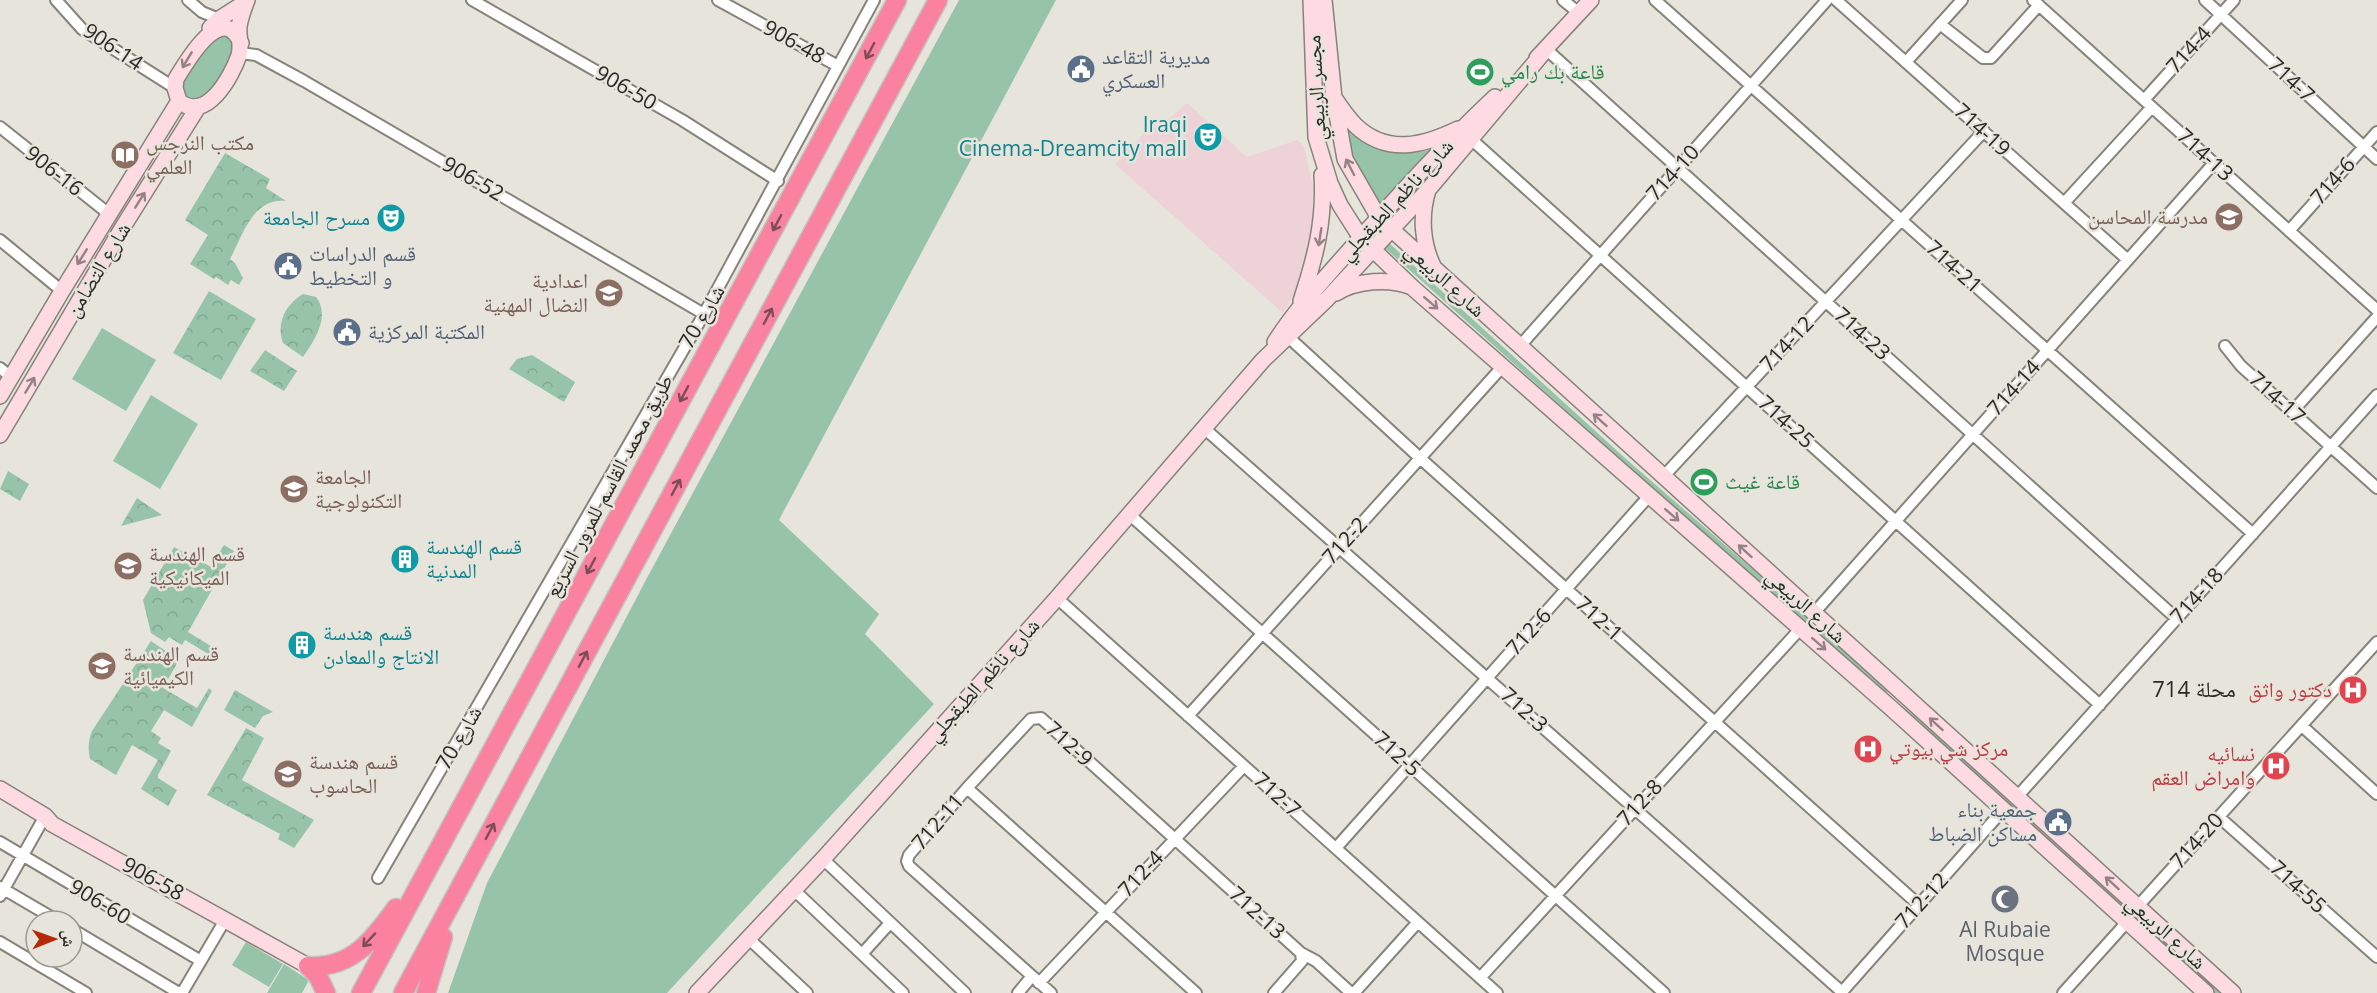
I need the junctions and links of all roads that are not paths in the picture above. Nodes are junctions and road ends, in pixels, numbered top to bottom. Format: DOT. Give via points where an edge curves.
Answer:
graph roads {
  1 [pos="56,0"];
  2 [pos="188,0"];
  3 [pos="472,0"];
  4 [pos="718,0"];
  5 [pos="874,0"];
  6 [pos="897,0"];
  7 [pos="938,0"];
  8 [pos="1311,0"];
  9 [pos="1324,0"];
  10 [pos="1563,0"];
  11 [pos="1591,0"];
  12 [pos="1655,0"];
  13 [pos="1827,0"];
  14 [pos="1836,0"];
  15 [pos="1962,0"];
  16 [pos="2205,0"];
  17 [pos="2234,0"];
  18 [pos="246,1"];
  19 [pos="2036,2"];
  20 [pos="1579,13"];
  21 [pos="2220,14"];
  22 [pos="214,24"];
  23 [pos="1940,24"];
  24 [pos="240,48"];
  25 [pos="1545,51"];
  26 [pos="1906,62"];
  27 [pos="838,66"];
  28 [pos="1751,86"];
  29 [pos="177,94"];
  30 [pos="1334,98"];
  31 [pos="2148,104"];
  32 [pos="198,107"];
  33 [pos="0,127"];
  34 [pos="1984,131"];
  35 [pos="2377,132"];
  36 [pos="1467,133"];
  37 [pos="1316,137"];
  38 [pos="2364,147"];
  39 [pos="2377,159"];
  40 [pos="2214,163"];
  41 [pos="1678,168"];
  42 [pos="778,181"];
  43 [pos="1428,190"];
  44 [pos="2064,203"];
  45 [pos="109,214"];
  46 [pos="1379,218"];
  47 [pos="1902,220"];
  48 [pos="1390,230"];
  49 [pos="2289,231"];
  50 [pos="1361,238"];
  51 [pos="0,240"];
  52 [pos="1372,250"];
  53 [pos="1600,255"];
  54 [pos="2128,260"];
  55 [pos="1435,271"];
  56 [pos="1413,288"];
  57 [pos="62,291"];
  58 [pos="1327,299"];
  59 [pos="1826,302"];
  60 [pos="1299,307"];
  61 [pos="2377,310"];
  62 [pos="704,314"];
  63 [pos="2377,317"];
  64 [pos="1285,334"];
  65 [pos="1519,346"];
  66 [pos="2225,346"];
  67 [pos="2048,350"];
  68 [pos="1503,366"];
  69 [pos="6,373"];
  70 [pos="1747,387"];
  71 [pos="2377,395"];
  72 [pos="0,396"];
  73 [pos="2292,412"];
  74 [pos="1205,429"];
  75 [pos="1973,434"];
  76 [pos="0,435"];
  77 [pos="2331,447"];
  78 [pos="1420,458"];
  79 [pos="1663,477"];
  80 [pos="2377,488"];
  81 [pos="1649,495"];
  82 [pos="1129,514"];
  83 [pos="1896,521"];
  84 [pos="2253,534"];
  85 [pos="1340,548"];
  86 [pos="1566,589"];
  87 [pos="1057,598"];
  88 [pos="1814,613"];
  89 [pos="2177,619"];
  90 [pos="1801,628"];
  91 [pos="1262,633"];
  92 [pos="2377,644"];
  93 [pos="1487,678"];
  94 [pos="1904,694"];
  95 [pos="2100,705"];
  96 [pos="1891,708"];
  97 [pos="1188,716"];
  98 [pos="1714,722"];
  99 [pos="2301,726"];
  100 [pos="1410,765"];
  101 [pos="1244,766"];
  102 [pos="967,788"];
  103 [pos="0,789"];
  104 [pos="2377,794"];
  105 [pos="2017,797"];
  106 [pos="1635,809"];
  107 [pos="2003,810"];
  108 [pos="45,816"];
  109 [pos="2219,817"];
  110 [pos="1175,839"];
  111 [pos="0,842"];
  112 [pos="442,843"];
  113 [pos="1336,848"];
  114 [pos="22,856"];
  115 [pos="823,859"];
  116 [pos="474,862"];
  117 [pos="378,878"];
  118 [pos="1,890"];
  119 [pos="794,890"];
  120 [pos="1555,895"];
  121 [pos="1918,905"];
  122 [pos="2138,906"];
  123 [pos="36,909"];
  124 [pos="1105,913"];
  125 [pos="225,920"];
  126 [pos="1418,922"];
  127 [pos="2127,922"];
  128 [pos="890,923"];
  129 [pos="84,936"];
  130 [pos="749,939"];
  131 [pos="0,942"];
  132 [pos="1301,953"];
  133 [pos="861,954"];
  134 [pos="2377,957"];
  135 [pos="201,962"];
  136 [pos="308,966"];
  137 [pos="1480,978"];
  138 [pos="1036,979"];
  139 [pos="1841,992"];
  140 [pos="86,993"];
  141 [pos="181,993"];
  142 [pos="326,993"];
  143 [pos="361,993"];
  144 [pos="403,993"];
  145 [pos="426,993"];
  146 [pos="697,993"];
  147 [pos="807,993"];
  148 [pos="903,993"];
  149 [pos="965,993"];
  150 [pos="1018,993"];
  151 [pos="1051,993"];
  152 [pos="1196,993"];
  153 [pos="1274,993"];
  154 [pos="1353,993"];
  155 [pos="1497,993"];
  156 [pos="1664,993"];
  157 [pos="2063,993"];
  158 [pos="2206,993"];
  159 [pos="2233,993"];
  1 -- 29 [label="street, 906-14" via="82,29"];
  2 -- 22 [label="street"];
  3 -- 42 [label="street, 906-50" via="682,120"];
  4 -- 27 [label="street, 906-48"];
  5 -- 27 [label="street, شارع 70"];
  6 -- 112 [label="highway, طريق محمد القاسم للمرور السريع, one-way"];
  116 -- 7 [label="highway, one-way"];
  8 -- 37 [label="street, مجسر الربيعي"];
  9 -- 30 [label="street, مجسر الربيعي"];
  10 -- 20 [label="street"];
  11 -- 20 [label="street, شارع ناظم الطبقجلي"];
  12 -- 28 [label="street, 714-21"];
  13 -- 28 [label="street, 714-10"];
  14 -- 26 [label="street, 714-19"];
  15 -- 23 [label="street"];
  16 -- 21 [label="street, 714-7"];
  17 -- 21 [label="street, 714-4"];
  18 -- 22 [label="street, شارع التضامن"];
  18 -- 24 [label="street, شارع التضامن" via="239,26"];
  19 -- 23 [label="street" via="1991,58 1983,58"];
  19 -- 31 [label="street, 714-13"];
  20 -- 25 [label="street, شارع ناظم الطبقجلي"];
  21 -- 31 [label="street, 714-4"];
  21 -- 38 [label="street, 714-7"];
  22 -- 24 [label="street" via="237,34"];
  22 -- 29 [label="street, شارع التضامن, one-way" via="176,79"];
  23 -- 26 [label="street"];
  24 -- 32 [label="street, شارع التضامن" via="225,82 212,99"];
  24 -- 62 [label="street, 906-52" via="304,81"];
  25 -- 36 [label="street, شارع ناظم الطبقجلي"];
  25 -- 41 [label="street, 714-23"];
  26 -- 34 [label="street, 714-19"];
  27 -- 42 [label="street, شارع 70"];
  28 -- 41 [label="street, 714-10"];
  28 -- 47 [label="street, 714-21"];
  29 -- 32 [label="street" via="185,105"];
  29 -- 45 [label="street, شارع التضامن"];
  30 -- 36 [label="street" via="1356,126 1402,147"];
  46 -- 30 [label="street, مجسر الربيعي, one-way" via="1345,159"];
  31 -- 40 [label="street, 714-13"];
  31 -- 44 [label="street, 714-4"];
  76 -- 32 [label="street, شارع التضامن, one-way"];
  33 -- 45 [label="street, 906-16"];
  34 -- 44 [label="street, 714-19"];
  34 -- 47 [label="street, 714-12"];
  35 -- 38 [label="street, 714-6"];
  36 -- 43 [label="street, شارع ناظم الطبقجلي"];
  36 -- 46 [label="street, شارع ناظم الطبقجلي"];
  36 -- 53 [label="street, 714-25"];
  37 -- 50 [label="street, مجسر الربيعي" via="1340,205"];
  37 -- 60 [label="street, one-way" via="1322,174 1322,222"];
  38 -- 39 [label="street, 714-7"];
  38 -- 49 [label="street, 714-6"];
  40 -- 49 [label="street, 714-13"];
  40 -- 54 [label="street, 714-14"];
  41 -- 53 [label="street, 714-10"];
  41 -- 59 [label="street, 714-23"];
  42 -- 62 [label="street, شارع 70"];
  43 -- 48 [label="street, شارع ناظم الطبقجلي"];
  43 -- 55 [label="street" via="1424,229"];
  44 -- 54 [label="street, 714-19"];
  45 -- 57 [label="street, شارع التضامن, one-way"];
  46 -- 48 [label="street, شارع الربيعي"];
  46 -- 50 [label="street, شارع ناظم الطبقجلي"];
  47 -- 59 [label="street, 714-12"];
  47 -- 67 [label="street, 714-21"];
  48 -- 52 [label="street, شارع ناظم الطبقجلي"];
  48 -- 55 [label="street, شارع الربيعي"];
  49 -- 61 [label="street, 714-13"];
  50 -- 52 [label="street, شارع الربيعي"];
  50 -- 60 [label="street, شارع ناظم الطبقجلي"];
  51 -- 57 [label="street"];
  52 -- 56 [label="street, شارع الربيعي"];
  52 -- 58 [label="street, شارع ناظم الطبقجلي"];
  53 -- 65 [label="street, 714-10"];
  53 -- 70 [label="street, 714-25"];
  54 -- 67 [label="street, 714-14"];
  55 -- 65 [label="street, شارع الربيعي"];
  56 -- 58 [label="street" via="1390,283 1355,285"];
  56 -- 68 [label="street, شارع الربيعي, one-way"];
  57 -- 69 [label="street, شارع التضامن"];
  58 -- 64 [label="street, شارع ناظم الطبقجلي"];
  59 -- 70 [label="street, 714-12"];
  59 -- 75 [label="street, 714-23"];
  60 -- 64 [label="street, شارع ناظم الطبقجلي"];
  62 -- 117 [label="street, شارع 70"];
  63 -- 73 [label="street"];
  64 -- 74 [label="street, شارع ناظم الطبقجلي"];
  64 -- 78 [label="street, 712-1"];
  79 -- 65 [label="street, شارع الربيعي, one-way"];
  66 -- 73 [label="street, 714-17" via="2241,366"];
  67 -- 75 [label="street, 714-14"];
  67 -- 84 [label="street, 714-21"];
  68 -- 78 [label="street, 712-2"];
  68 -- 81 [label="street, شارع الربيعي"];
  69 -- 72 [label="street, شارع التضامن"];
  70 -- 79 [label="street, 714-12"];
  70 -- 83 [label="street, 714-25"];
  71 -- 77 [label="street, 714-18"];
  73 -- 77 [label="street, 714-17"];
  74 -- 82 [label="street, شارع ناظم الطبقجلي"];
  74 -- 85 [label="street, 712-3"];
  75 -- 83 [label="street, 714-14"];
  75 -- 89 [label="street, 714-23"];
  77 -- 80 [label="street, 714-17"];
  77 -- 84 [label="street, 714-18"];
  78 -- 85 [label="street, 712-2"];
  78 -- 86 [label="street, 712-1"];
  88 -- 79 [label="street, شارع الربيعي, one-way"];
  81 -- 86 [label="street, 712-6"];
  81 -- 90 [label="street, شارع الربيعي, one-way"];
  82 -- 87 [label="street, شارع ناظم الطبقجلي"];
  82 -- 91 [label="street, 712-5"];
  83 -- 88 [label="street, 714-14"];
  83 -- 95 [label="street, 714-25"];
  84 -- 89 [label="street, 714-18"];
  85 -- 91 [label="street, 712-2"];
  85 -- 93 [label="street, 712-3"];
  86 -- 93 [label="street, 712-6"];
  86 -- 98 [label="street, 712-1"];
  87 -- 97 [label="street, 712-7"];
  87 -- 115 [label="street, شارع ناظم الطبقجلي"];
  88 -- 94 [label="street, شارع الربيعي"];
  89 -- 95 [label="street, 714-18"];
  90 -- 96 [label="street, شارع الربيعي, one-way"];
  90 -- 98 [label="street, 712-8"];
  91 -- 97 [label="street, 712-2"];
  91 -- 100 [label="street, 712-5"];
  92 -- 99 [label="street, 714-20"];
  93 -- 100 [label="street, 712-6"];
  93 -- 106 [label="street, 712-3"];
  94 -- 96 [label="street"];
  105 -- 94 [label="street, شارع الربيعي, one-way"];
  95 -- 105 [label="street, 714-18"];
  96 -- 107 [label="street, شارع الربيعي"];
  97 -- 101 [label="street, 712-7"];
  98 -- 106 [label="street, 712-8"];
  98 -- 121 [label="street, 712-1"];
  99 -- 104 [label="street"];
  99 -- 109 [label="street, 714-20"];
  100 -- 113 [label="street, 712-6"];
  100 -- 120 [label="street, 712-5"];
  101 -- 110 [label="street, 712-4"];
  101 -- 113 [label="street, 712-7"];
  102 -- 110 [label="street, 712-9" via="1031,718 1041,718"];
  102 -- 124 [label="street, 712-11"];
  102 -- 138 [label="street, 712-11" via="907,861"];
  103 -- 108 [label="street, 906-58"];
  122 -- 105 [label="street, شارع الربيعي, one-way"];
  106 -- 120 [label="street, 712-8"];
  106 -- 139 [label="street, 712-3"];
  107 -- 121 [label="street, 712-12"];
  107 -- 127 [label="street, شارع الربيعي"];
  108 -- 114 [label="street"];
  108 -- 125 [label="street, 906-58" via="52,824"];
  109 -- 122 [label="street, 714-20"];
  109 -- 134 [label="street, 714-55"];
  110 -- 124 [label="street, 712-4"];
  110 -- 132 [label="street, 712-13"];
  111 -- 114 [label="street, 906-60"];
  112 -- 136 [label="highway, one-way" via="385,923 355,955 322,967"];
  112 -- 143 [label="highway, طريق محمد القاسم للمرور السريع"];
  113 -- 126 [label="street, 712-7"];
  114 -- 118 [label="street"];
  114 -- 135 [label="street, 906-60"];
  115 -- 119 [label="street, شارع ناظم الطبقجلي"];
  115 -- 128 [label="street"];
  116 -- 144 [label="highway"];
  116 -- 145 [label="highway" via="438,951"];
  118 -- 123 [label="street"];
  119 -- 130 [label="street, شارع ناظم الطبقجلي"];
  119 -- 133 [label="street"];
  120 -- 137 [label="street, 712-8"];
  120 -- 156 [label="street, 712-5"];
  121 -- 139 [label="street, 712-12"];
  122 -- 159 [label="street, شارع الربيعي"];
  124 -- 138 [label="street, 712-4"];
  124 -- 152 [label="street"];
  125 -- 135 [label="street"];
  125 -- 136 [label="street, 906-58"];
  126 -- 137 [label="street, 712-7"];
  126 -- 154 [label="street"];
  127 -- 157 [label="street"];
  127 -- 158 [label="street, شارع الربيعي"];
  128 -- 133 [label="street"];
  128 -- 149 [label="street"];
  129 -- 141 [label="street"];
  130 -- 146 [label="street, شارع ناظم الطبقجلي"];
  130 -- 147 [label="street"];
  131 -- 140 [label="street"];
  132 -- 153 [label="street, 712-13" via="1302,961"];
  132 -- 154 [label="street"];
  133 -- 148 [label="street"];
  135 -- 141 [label="street"];
  136 -- 142 [label="highway"];
  137 -- 155 [label="street, 712-7"];
  138 -- 150 [label="street, 712-4"];
  138 -- 151 [label="street"];
}
